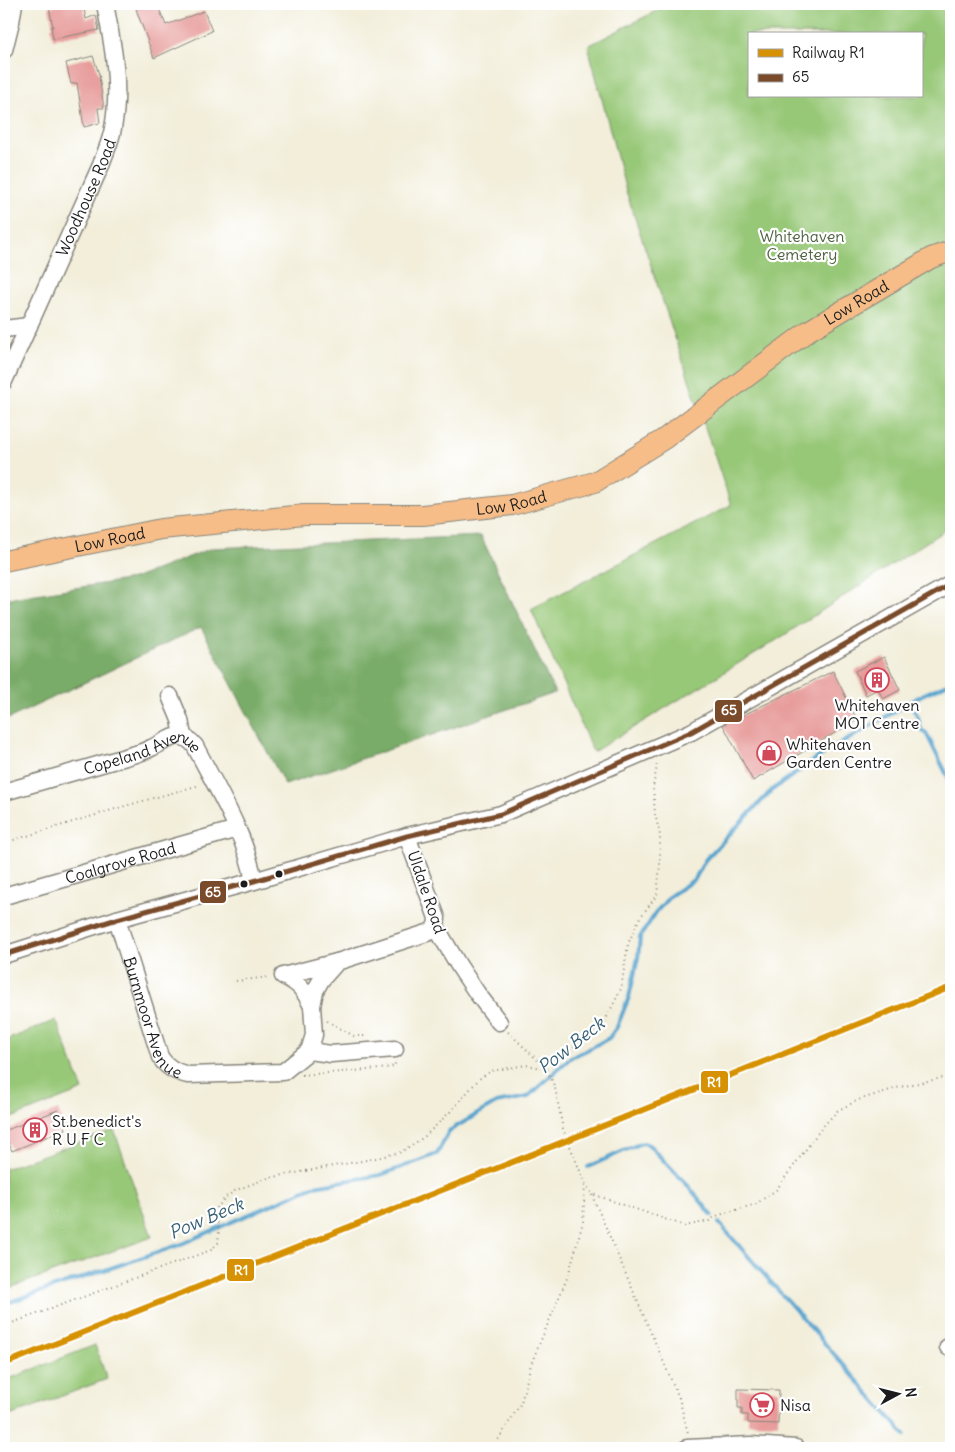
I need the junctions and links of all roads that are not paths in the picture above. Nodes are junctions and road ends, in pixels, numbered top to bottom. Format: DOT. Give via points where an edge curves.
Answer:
graph roads {
  1 [pos="14,4"];
  2 [pos="105,4"];
  3 [pos="4,50"];
  4 [pos="951,251"];
  5 [pos="29,326"];
  6 [pos="4,328"];
  7 [pos="4,381"];
  8 [pos="4,561"];
  9 [pos="951,584"];
  10 [pos="170,696"];
  11 [pos="183,736"];
  12 [pos="4,792"];
  13 [pos="236,829"];
  14 [pos="407,836"];
  15 [pos="254,881"];
  16 [pos="4,896"];
  17 [pos="117,919"];
  18 [pos="436,927"];
  19 [pos="4,955"];
  20 [pos="337,962"];
  21 [pos="312,1010"];
  22 [pos="499,1022"];
  23 [pos="395,1049"];
  24 [pos="309,1051"];
  25 [pos="687,1448"];
  26 [pos="692,1448"];
  27 [pos="796,1448"];
  1 -- 3 [label="street"];
  2 -- 5 [label="street, Woodhouse Road" via="116,75 113,130 101,165"];
  4 -- 8 [label="main road, Low Road" via="931,258 808,330 664,438 595,482 512,505 423,515 304,515 161,529"];
  5 -- 6 [label="street"];
  5 -- 7 [label="street, Woodhouse Road"];
  9 -- 14 [label="street" via="691,732 501,814"];
  10 -- 11 [label="street"];
  11 -- 12 [label="street, Copeland Avenue" via="170,738 136,754"];
  11 -- 13 [label="street, Copeland Avenue" via="195,746"];
  13 -- 15 [label="street, Copeland Avenue"];
  13 -- 16 [label="street, Coalgrove Road"];
  14 -- 15 [label="street"];
  14 -- 18 [label="street, Uldale Road" via="436,918"];
  15 -- 17 [label="street"];
  17 -- 19 [label="street"];
  17 -- 24 [label="street, Burnmoor Avenue" via="160,1057 176,1072 188,1075 282,1072"];
  18 -- 20 [label="street" via="430,932"];
  18 -- 22 [label="street, Uldale Road"];
  20 -- 21 [label="street" via="320,980"];
  20 -- 21 [label="street" via="284,976 304,990"];
  21 -- 24 [label="street" via="314,1035"];
  23 -- 24 [label="street" via="331,1054"];
  25 -- 26 [label="street"];
  26 -- 27 [label="street" via="751,1445"];
}
